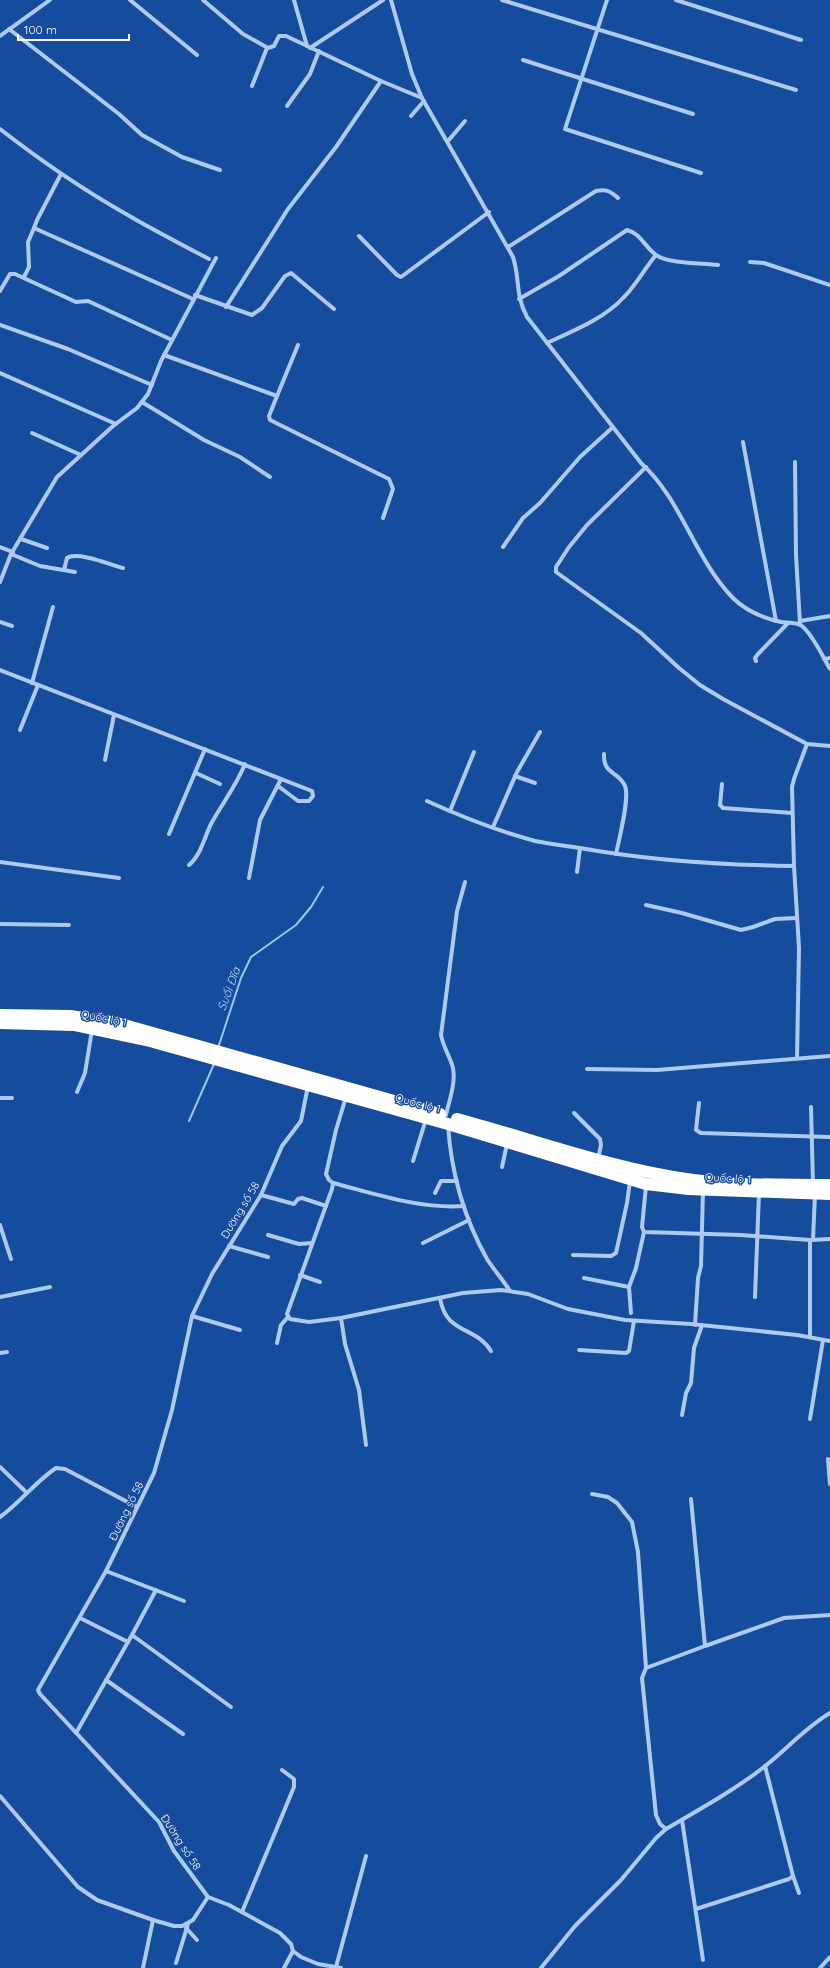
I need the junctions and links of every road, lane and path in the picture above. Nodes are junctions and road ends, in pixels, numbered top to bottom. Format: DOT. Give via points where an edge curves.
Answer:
graph roads {
  1 [pos="50,0"];
  2 [pos="130,0"];
  3 [pos="203,0"];
  4 [pos="294,0"];
  5 [pos="383,0"];
  6 [pos="391,0"];
  7 [pos="502,0"];
  8 [pos="607,0"];
  9 [pos="676,0"];
  10 [pos="9,29"];
  11 [pos="598,31"];
  12 [pos="0,36"];
  13 [pos="801,40"];
  14 [pos="309,47"];
  15 [pos="267,48"];
  16 [pos="319,51"];
  17 [pos="197,55"];
  18 [pos="523,60"];
  19 [pos="581,79"];
  20 [pos="381,81"];
  21 [pos="252,86"];
  22 [pos="796,90"];
  23 [pos="423,99"];
  24 [pos="287,106"];
  25 [pos="693,114"];
  26 [pos="411,116"];
  27 [pos="465,121"];
  28 [pos="0,129"];
  29 [pos="448,141"];
  30 [pos="220,170"];
  31 [pos="701,173"];
  32 [pos="61,174"];
  33 [pos="618,198"];
  34 [pos="489,212"];
  35 [pos="34,228"];
  36 [pos="359,236"];
  37 [pos="508,247"];
  38 [pos="656,255"];
  39 [pos="216,258"];
  40 [pos="209,259"];
  41 [pos="750,262"];
  42 [pos="718,265"];
  43 [pos="24,278"];
  44 [pos="830,285"];
  45 [pos="0,291"];
  46 [pos="194,297"];
  47 [pos="519,299"];
  48 [pos="226,307"];
  49 [pos="334,310"];
  50 [pos="0,325"];
  51 [pos="172,340"];
  52 [pos="547,343"];
  53 [pos="298,345"];
  54 [pos="164,355"];
  55 [pos="0,372"];
  56 [pos="152,385"];
  57 [pos="277,396"];
  58 [pos="142,402"];
  59 [pos="116,424"];
  60 [pos="613,427"];
  61 [pos="32,434"];
  62 [pos="743,442"];
  63 [pos="81,455"];
  64 [pos="795,462"];
  65 [pos="646,468"];
  66 [pos="270,477"];
  67 [pos="383,518"];
  68 [pos="21,540"];
  69 [pos="0,547"];
  70 [pos="503,547"];
  71 [pos="48,548"];
  72 [pos="12,553"];
  73 [pos="123,568"];
  74 [pos="64,570"];
  75 [pos="75,572"];
  76 [pos="0,582"];
  77 [pos="53,607"];
  78 [pos="830,616"];
  79 [pos="776,621"];
  80 [pos="0,622"];
  81 [pos="788,623"];
  82 [pos="800,623"];
  83 [pos="12,626"];
  84 [pos="830,658"];
  85 [pos="824,659"];
  86 [pos="756,661"];
  87 [pos="830,669"];
  88 [pos="0,670"];
  89 [pos="32,683"];
  90 [pos="38,685"];
  91 [pos="114,714"];
  92 [pos="20,730"];
  93 [pos="540,732"];
  94 [pos="807,744"];
  95 [pos="830,746"];
  96 [pos="205,749"];
  97 [pos="474,752"];
  98 [pos="604,754"];
  99 [pos="105,760"];
  100 [pos="245,764"];
  101 [pos="196,773"];
  102 [pos="515,776"];
  103 [pos="281,779"];
  104 [pos="535,783"];
  105 [pos="220,784"];
  106 [pos="722,784"];
  107 [pos="278,786"];
  108 [pos="427,801"];
  109 [pos="450,811"];
  110 [pos="792,813"];
  111 [pos="493,827"];
  112 [pos="169,834"];
  113 [pos="580,848"];
  114 [pos="616,854"];
  115 [pos="0,862"];
  116 [pos="189,865"];
  117 [pos="794,866"];
  118 [pos="576,872"];
  119 [pos="119,878"];
  120 [pos="249,878"];
  121 [pos="465,882"];
  122 [pos="646,906"];
  123 [pos="797,918"];
  124 [pos="0,924"];
  125 [pos="69,925"];
  126 [pos="0,1015"];
  127 [pos="0,1023"];
  128 [pos="93,1028"];
  129 [pos="209,1053"];
  130 [pos="830,1056"];
  131 [pos="225,1058"];
  132 [pos="797,1058"];
  133 [pos="587,1069"];
  134 [pos="308,1086"];
  135 [pos="77,1092"];
  136 [pos="346,1097"];
  137 [pos="0,1098"];
  138 [pos="12,1098"];
  139 [pos="699,1103"];
  140 [pos="811,1107"];
  141 [pos="574,1113"];
  142 [pos="427,1119"];
  143 [pos="447,1120"];
  144 [pos="812,1137"];
  145 [pos="830,1137"];
  146 [pos="507,1142"];
  147 [pos="598,1160"];
  148 [pos="413,1161"];
  149 [pos="502,1167"];
  150 [pos="630,1179"];
  151 [pos="457,1181"];
  152 [pos="333,1183"];
  153 [pos="646,1184"];
  154 [pos="830,1185"];
  155 [pos="814,1189"];
  156 [pos="703,1190"];
  157 [pos="759,1192"];
  158 [pos="435,1194"];
  159 [pos="830,1194"];
  160 [pos="261,1195"];
  161 [pos="326,1206"];
  162 [pos="464,1206"];
  163 [pos="469,1220"];
  164 [pos="0,1225"];
  165 [pos="644,1232"];
  166 [pos="268,1235"];
  167 [pos="702,1235"];
  168 [pos="757,1236"];
  169 [pos="830,1239"];
  170 [pos="812,1240"];
  171 [pos="312,1243"];
  172 [pos="423,1243"];
  173 [pos="229,1246"];
  174 [pos="573,1255"];
  175 [pos="268,1257"];
  176 [pos="11,1259"];
  177 [pos="300,1275"];
  178 [pos="584,1278"];
  179 [pos="320,1282"];
  180 [pos="50,1287"];
  181 [pos="629,1287"];
  182 [pos="510,1291"];
  183 [pos="755,1296"];
  184 [pos="0,1297"];
  185 [pos="440,1298"];
  186 [pos="631,1313"];
  187 [pos="192,1316"];
  188 [pos="288,1317"];
  189 [pos="341,1318"];
  190 [pos="634,1321"];
  191 [pos="695,1325"];
  192 [pos="702,1325"];
  193 [pos="240,1330"];
  194 [pos="810,1337"];
  195 [pos="823,1340"];
  196 [pos="830,1341"];
  197 [pos="277,1344"];
  198 [pos="579,1350"];
  199 [pos="491,1351"];
  200 [pos="0,1352"];
  201 [pos="7,1352"];
  202 [pos="682,1415"];
  203 [pos="810,1419"];
  204 [pos="366,1445"];
  205 [pos="828,1459"];
  206 [pos="0,1467"];
  207 [pos="830,1484"];
  208 [pos="27,1493"];
  209 [pos="592,1494"];
  210 [pos="691,1498"];
  211 [pos="137,1507"];
  212 [pos="0,1517"];
  213 [pos="106,1571"];
  214 [pos="156,1590"];
  215 [pos="184,1601"];
  216 [pos="830,1615"];
  217 [pos="80,1618"];
  218 [pos="132,1635"];
  219 [pos="128,1642"];
  220 [pos="705,1646"];
  221 [pos="646,1668"];
  222 [pos="106,1680"];
  223 [pos="231,1707"];
  224 [pos="830,1713"];
  225 [pos="76,1733"];
  226 [pos="183,1734"];
  227 [pos="765,1766"];
  228 [pos="282,1770"];
  229 [pos="0,1796"];
  230 [pos="682,1820"];
  231 [pos="666,1829"];
  232 [pos="366,1856"];
  233 [pos="793,1876"];
  234 [pos="799,1893"];
  235 [pos="208,1896"];
  236 [pos="696,1910"];
  237 [pos="242,1912"];
  238 [pos="153,1920"];
  239 [pos="187,1926"];
  240 [pos="197,1940"];
  241 [pos="293,1951"];
  242 [pos="830,1957"];
  243 [pos="704,1960"];
  244 [pos="176,1963"];
  245 [pos="336,1967"];
  246 [pos="541,1967"];
  247 [pos="143,1968"];
  248 [pos="284,1968"];
  249 [pos="341,1968"];
  250 [pos="820,1968"];
  1 -- 10 [label="street"];
  2 -- 17 [label="street"];
  3 -- 15 [label="street" via="243,34"];
  4 -- 14 [label="street"];
  5 -- 14 [label="street"];
  6 -- 23 [label="street" via="412,74"];
  7 -- 11 [label="street"];
  8 -- 11 [label="street"];
  9 -- 13 [label="street"];
  10 -- 12 [label="street"];
  10 -- 30 [label="street" via="119,114 142,135 182,157"];
  11 -- 19 [label="street"];
  11 -- 22 [label="street"];
  14 -- 15 [label="street" via="282,35 274,46"];
  14 -- 16 [label="street"];
  15 -- 21 [label="street"];
  16 -- 20 [label="street"];
  16 -- 24 [label="street" via="310,74"];
  18 -- 19 [label="street"];
  19 -- 25 [label="street"];
  19 -- 31 [label="street" via="565,128"];
  20 -- 23 [label="street"];
  20 -- 48 [label="street" via="336,147 288,209"];
  23 -- 26 [label="street"];
  23 -- 29 [label="street"];
  27 -- 29 [label="street"];
  28 -- 32 [label="street"];
  29 -- 34 [label="street"];
  32 -- 35 [label="street"];
  32 -- 40 [label="street" via="125,214"];
  33 -- 37 [label="street" via="604,189 596,191"];
  34 -- 36 [label="street" via="401,276 397,275"];
  34 -- 37 [label="street"];
  35 -- 43 [label="street" via="28,242 29,267"];
  35 -- 46 [label="street"];
  37 -- 47 [label="street" via="516,265"];
  38 -- 42 [label="street" via="678,261"];
  38 -- 47 [label="street" via="633,232 627,230 559,276"];
  38 -- 52 [label="street" via="616,304 577,329"];
  39 -- 46 [label="street"];
  41 -- 44 [label="street" via="764,263"];
  43 -- 45 [label="street" via="10,274"];
  43 -- 51 [label="street" via="76,302 88,301"];
  46 -- 48 [label="street"];
  46 -- 51 [label="street"];
  47 -- 52 [label="street" via="527,317"];
  48 -- 49 [label="street" via="248,315 256,314 285,276 291,273"];
  50 -- 56 [label="street" via="68,349"];
  51 -- 54 [label="street"];
  52 -- 60 [label="street"];
  53 -- 57 [label="street"];
  54 -- 56 [label="street"];
  54 -- 57 [label="street"];
  55 -- 59 [label="street"];
  56 -- 58 [label="street"];
  57 -- 67 [label="street" via="269,416 270,420 389,479 393,489"];
  58 -- 59 [label="street"];
  58 -- 66 [label="street" via="204,440 240,457"];
  59 -- 63 [label="street"];
  60 -- 65 [label="street"];
  60 -- 70 [label="street" via="580,457 523,518"];
  61 -- 63 [label="street"];
  62 -- 79 [label="street"];
  63 -- 68 [label="street" via="52,483"];
  64 -- 82 [label="street"];
  65 -- 79 [label="street" via="663,488 704,560 725,589 755,614"];
  65 -- 94 [label="street" via="577,536 556,567 556,572 631,625 700,684"];
  68 -- 71 [label="street"];
  68 -- 72 [label="street"];
  69 -- 72 [label="street"];
  72 -- 74 [label="street" via="40,566"];
  72 -- 76 [label="street"];
  73 -- 74 [label="street" via="85,557 72,556 67,558"];
  74 -- 75 [label="street"];
  77 -- 89 [label="street"];
  78 -- 82 [label="street"];
  79 -- 81 [label="street"];
  80 -- 83 [label="street"];
  81 -- 82 [label="street"];
  81 -- 86 [label="street" via="758,654"];
  82 -- 85 [label="street"];
  84 -- 85 [label="street"];
  85 -- 87 [label="street"];
  88 -- 89 [label="street"];
  89 -- 90 [label="street"];
  90 -- 91 [label="street"];
  90 -- 92 [label="street"];
  91 -- 96 [label="street"];
  91 -- 99 [label="street"];
  93 -- 102 [label="street"];
  94 -- 95 [label="street"];
  94 -- 110 [label="street" via="794,779"];
  96 -- 100 [label="street"];
  96 -- 101 [label="street"];
  97 -- 109 [label="street"];
  98 -- 114 [label="street" via="607,769 624,783 627,794"];
  100 -- 103 [label="street"];
  100 -- 116 [label="street" via="211,824 196,858"];
  101 -- 105 [label="street"];
  101 -- 112 [label="street"];
  102 -- 104 [label="street"];
  102 -- 111 [label="street"];
  103 -- 107 [label="street"];
  103 -- 107 [label="street" via="312,791 312,800 298,801"];
  106 -- 110 [label="street" via="720,805 723,808"];
  107 -- 120 [label="street" via="260,820"];
  108 -- 109 [label="street"];
  109 -- 111 [label="street"];
  110 -- 117 [label="street"];
  111 -- 113 [label="street" via="537,841"];
  113 -- 114 [label="street"];
  113 -- 118 [label="street"];
  114 -- 117 [label="street" via="724,865"];
  115 -- 119 [label="street"];
  117 -- 123 [label="street"];
  121 -- 143 [label="street" via="457,911 441,1035 454,1076"];
  122 -- 123 [label="street" via="682,913 741,930 775,919"];
  123 -- 132 [label="street"];
  124 -- 125 [label="street"];
  126 -- 129 [label="highway, Quốc lộ 1" via="70,1016 110,1021"];
  127 -- 128 [label="highway, Quốc lộ 1" via="59,1024"];
  128 -- 129 [label="highway, Quốc lộ 1"];
  128 -- 135 [label="street" via="85,1074"];
  129 -- 131 [label="highway, Quốc lộ 1"];
  130 -- 132 [label="street"];
  131 -- 134 [label="highway, Quốc lộ 1"];
  131 -- 143 [label="highway, Quốc lộ 1"];
  132 -- 133 [label="street" via="642,1070"];
  134 -- 136 [label="highway, Quốc lộ 1"];
  134 -- 160 [label="street, Đường số 58" via="301,1121 282,1146"];
  136 -- 142 [label="highway, Quốc lộ 1"];
  136 -- 152 [label="street" via="326,1174"];
  137 -- 138 [label="street"];
  139 -- 144 [label="street" via="696,1130 701,1133"];
  140 -- 144 [label="street"];
  141 -- 147 [label="street" via="600,1139"];
  142 -- 143 [label="highway, Quốc lộ 1"];
  142 -- 148 [label="street"];
  143 -- 146 [label="highway, Quốc lộ 1"];
  143 -- 147 [label="highway, Quốc lộ 1"];
  143 -- 151 [label="street" via="450,1154"];
  144 -- 145 [label="street"];
  144 -- 155 [label="street"];
  146 -- 149 [label="street"];
  146 -- 150 [label="highway, Quốc lộ 1"];
  147 -- 155 [label="highway, Quốc lộ 1" via="693,1180"];
  150 -- 153 [label="highway, Quốc lộ 1"];
  150 -- 174 [label="street" via="616,1253 611,1256"];
  151 -- 158 [label="street" via="441,1181"];
  151 -- 162 [label="street"];
  152 -- 161 [label="street"];
  152 -- 162 [label="street" via="409,1202 441,1207"];
  153 -- 156 [label="highway, Quốc lộ 1"];
  153 -- 165 [label="street" via="642,1227"];
  154 -- 155 [label="highway, Quốc lộ 1"];
  155 -- 157 [label="highway, Quốc lộ 1"];
  155 -- 159 [label="highway, Quốc lộ 1"];
  155 -- 170 [label="street"];
  156 -- 157 [label="highway, Quốc lộ 1"];
  156 -- 167 [label="street"];
  157 -- 168 [label="street"];
  160 -- 161 [label="street" via="294,1204 302,1198"];
  160 -- 173 [label="street, Đường số 58"];
  161 -- 171 [label="street"];
  162 -- 163 [label="street"];
  163 -- 172 [label="street"];
  163 -- 182 [label="street" via="488,1259"];
  164 -- 176 [label="street"];
  165 -- 167 [label="street"];
  165 -- 181 [label="street"];
  166 -- 171 [label="street" via="299,1244"];
  167 -- 168 [label="street"];
  167 -- 191 [label="street"];
  168 -- 170 [label="street"];
  168 -- 183 [label="street"];
  169 -- 170 [label="street"];
  170 -- 194 [label="street"];
  171 -- 177 [label="street"];
  173 -- 175 [label="street"];
  173 -- 187 [label="street, Đường số 58" via="205,1287"];
  177 -- 179 [label="street"];
  177 -- 188 [label="street" via="286,1314"];
  178 -- 181 [label="street"];
  180 -- 184 [label="street"];
  181 -- 186 [label="street"];
  182 -- 185 [label="street" via="484,1290"];
  182 -- 190 [label="street" via="542,1298 568,1309"];
  185 -- 189 [label="street"];
  185 -- 199 [label="street" via="446,1317 466,1332 477,1336"];
  187 -- 193 [label="street"];
  187 -- 211 [label="street, Đường số 58" via="159,1458"];
  188 -- 189 [label="street" via="310,1322"];
  188 -- 197 [label="street" via="281,1325"];
  189 -- 204 [label="street" via="345,1344 359,1390"];
  190 -- 191 [label="street"];
  190 -- 198 [label="street" via="629,1351 626,1353"];
  191 -- 192 [label="street"];
  192 -- 194 [label="street"];
  192 -- 202 [label="street" via="694,1348 691,1383 686,1393"];
  194 -- 195 [label="street"];
  195 -- 196 [label="street"];
  195 -- 203 [label="street"];
  200 -- 201 [label="street"];
  205 -- 207 [label="street"];
  206 -- 208 [label="street"];
  208 -- 211 [label="street" via="56,1468 65,1469"];
  208 -- 212 [label="street" via="18,1504"];
  209 -- 221 [label="street" via="608,1497 617,1503 632,1522 638,1552"];
  210 -- 220 [label="street"];
  211 -- 213 [label="street, Đường số 58"];
  213 -- 214 [label="street"];
  213 -- 217 [label="street, Đường số 58"];
  214 -- 215 [label="street"];
  214 -- 218 [label="street"];
  216 -- 220 [label="street" via="784,1618"];
  217 -- 219 [label="street"];
  217 -- 225 [label="street, Đường số 58" via="38,1690"];
  218 -- 219 [label="street"];
  218 -- 223 [label="street"];
  219 -- 222 [label="street"];
  220 -- 221 [label="street"];
  221 -- 231 [label="street" via="642,1678 656,1815"];
  222 -- 225 [label="street"];
  222 -- 226 [label="street"];
  224 -- 227 [label="street" via="806,1729"];
  225 -- 235 [label="street, Đường số 58" via="159,1822 174,1852"];
  227 -- 230 [label="street" via="725,1795"];
  227 -- 233 [label="street"];
  228 -- 237 [label="street" via="294,1779 294,1787"];
  229 -- 238 [label="street" via="78,1887 97,1900"];
  230 -- 231 [label="street"];
  230 -- 236 [label="street"];
  231 -- 246 [label="street" via="621,1880 578,1922"];
  232 -- 245 [label="street"];
  233 -- 234 [label="street"];
  233 -- 236 [label="street"];
  235 -- 237 [label="street"];
  235 -- 239 [label="street"];
  236 -- 243 [label="street"];
  237 -- 241 [label="street" via="280,1933 291,1944"];
  238 -- 239 [label="street" via="174,1926"];
  238 -- 247 [label="street"];
  239 -- 240 [label="street"];
  239 -- 244 [label="street"];
  241 -- 245 [label="street" via="308,1960"];
  241 -- 248 [label="street"];
  242 -- 250 [label="street"];
  245 -- 249 [label="street"];
}
